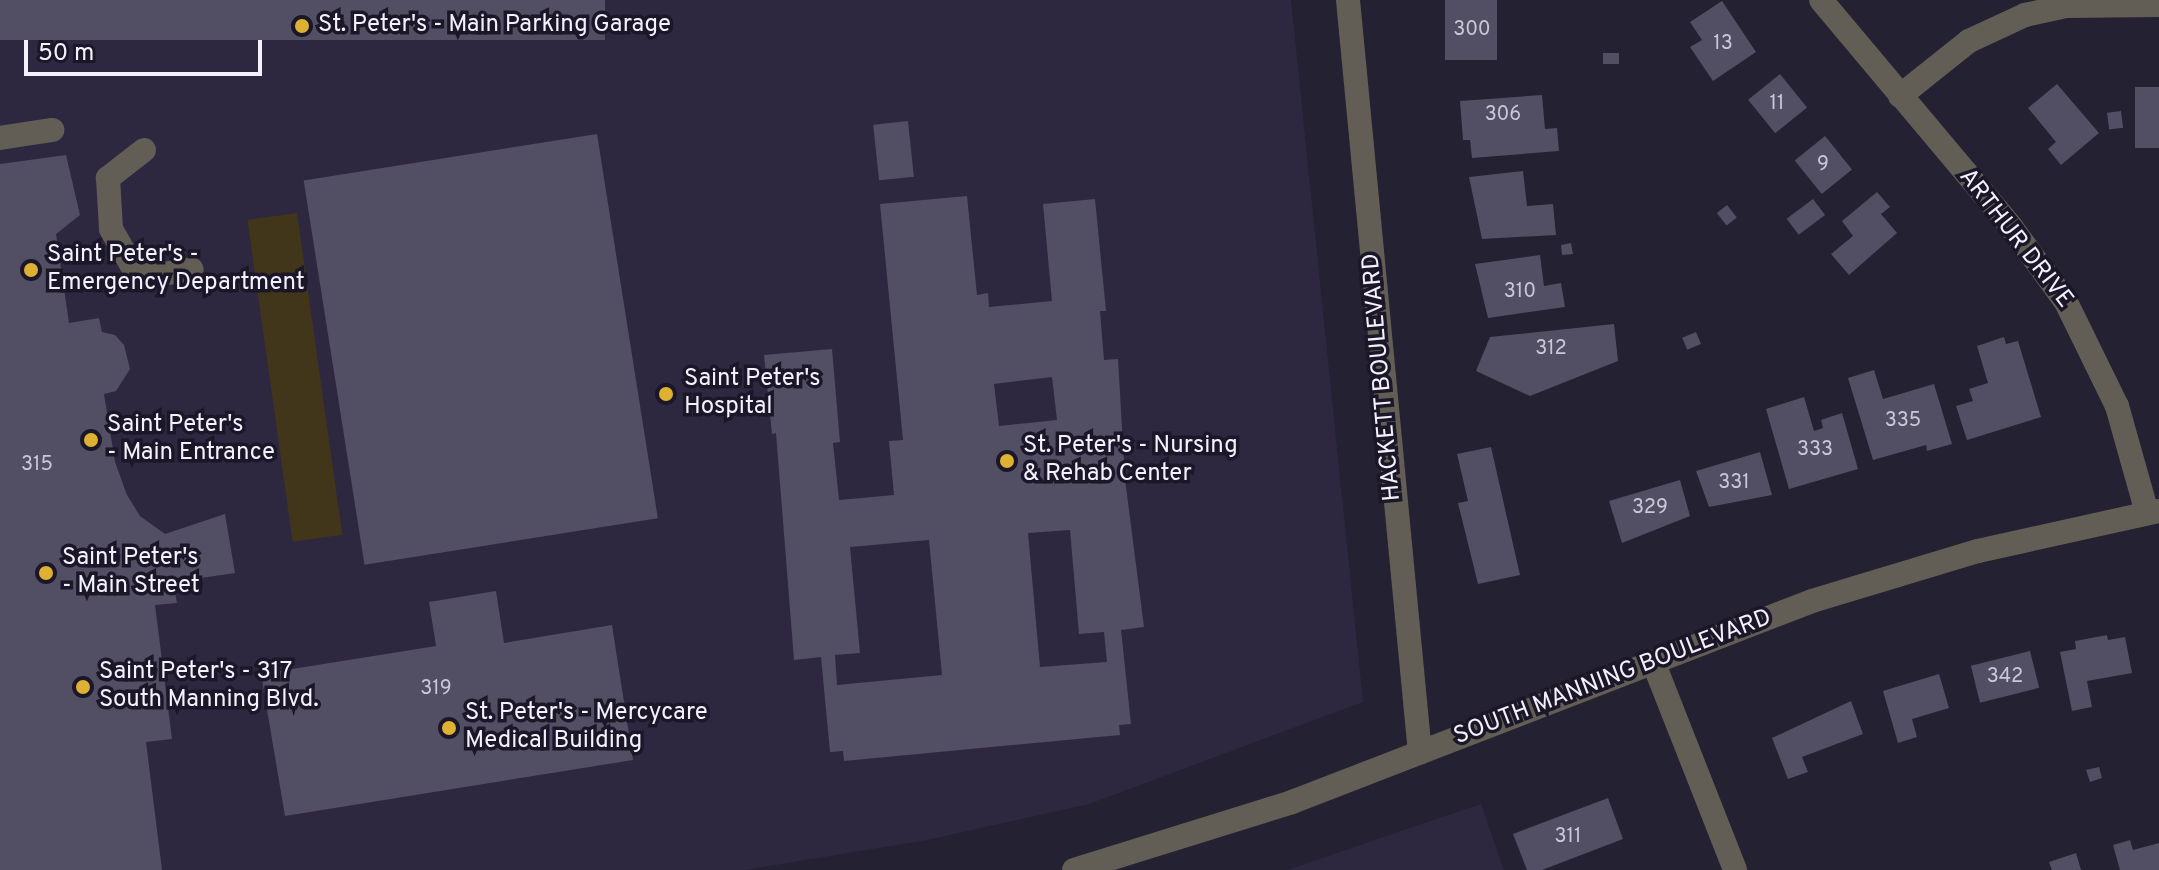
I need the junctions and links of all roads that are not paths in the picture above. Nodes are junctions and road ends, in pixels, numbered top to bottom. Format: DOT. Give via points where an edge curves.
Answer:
graph roads {
  1 [pos="1348,0"];
  2 [pos="1821,0"];
  3 [pos="2159,5"];
  4 [pos="1900,96"];
  5 [pos="52,130"];
  6 [pos="0,138"];
  7 [pos="144,150"];
  8 [pos="192,269"];
  9 [pos="2153,512"];
  10 [pos="1654,664"];
  11 [pos="1420,753"];
  12 [pos="1074,870"];
  13 [pos="1735,870"];
  1 -- 11 [label="street, HACKETT BOULEVARD"];
  2 -- 4 [label="street, ARTHUR DRIVE"];
  3 -- 4 [label="street" via="2066,6 2025,15 1969,41"];
  4 -- 9 [label="street, ARTHUR DRIVE" via="2046,272 2084,332"];
  5 -- 6 [label="street"];
  7 -- 8 [label="street" via="108,178 111,229 135,271 156,275"];
  9 -- 10 [label="street, SOUTH MANNING BOULEVARD" via="1900,573 1784,611"];
  10 -- 11 [label="street, SOUTH MANNING BOULEVARD"];
  10 -- 13 [label="street"];
  11 -- 12 [label="street, SOUTH MANNING BOULEVARD" via="1292,802"];
}
